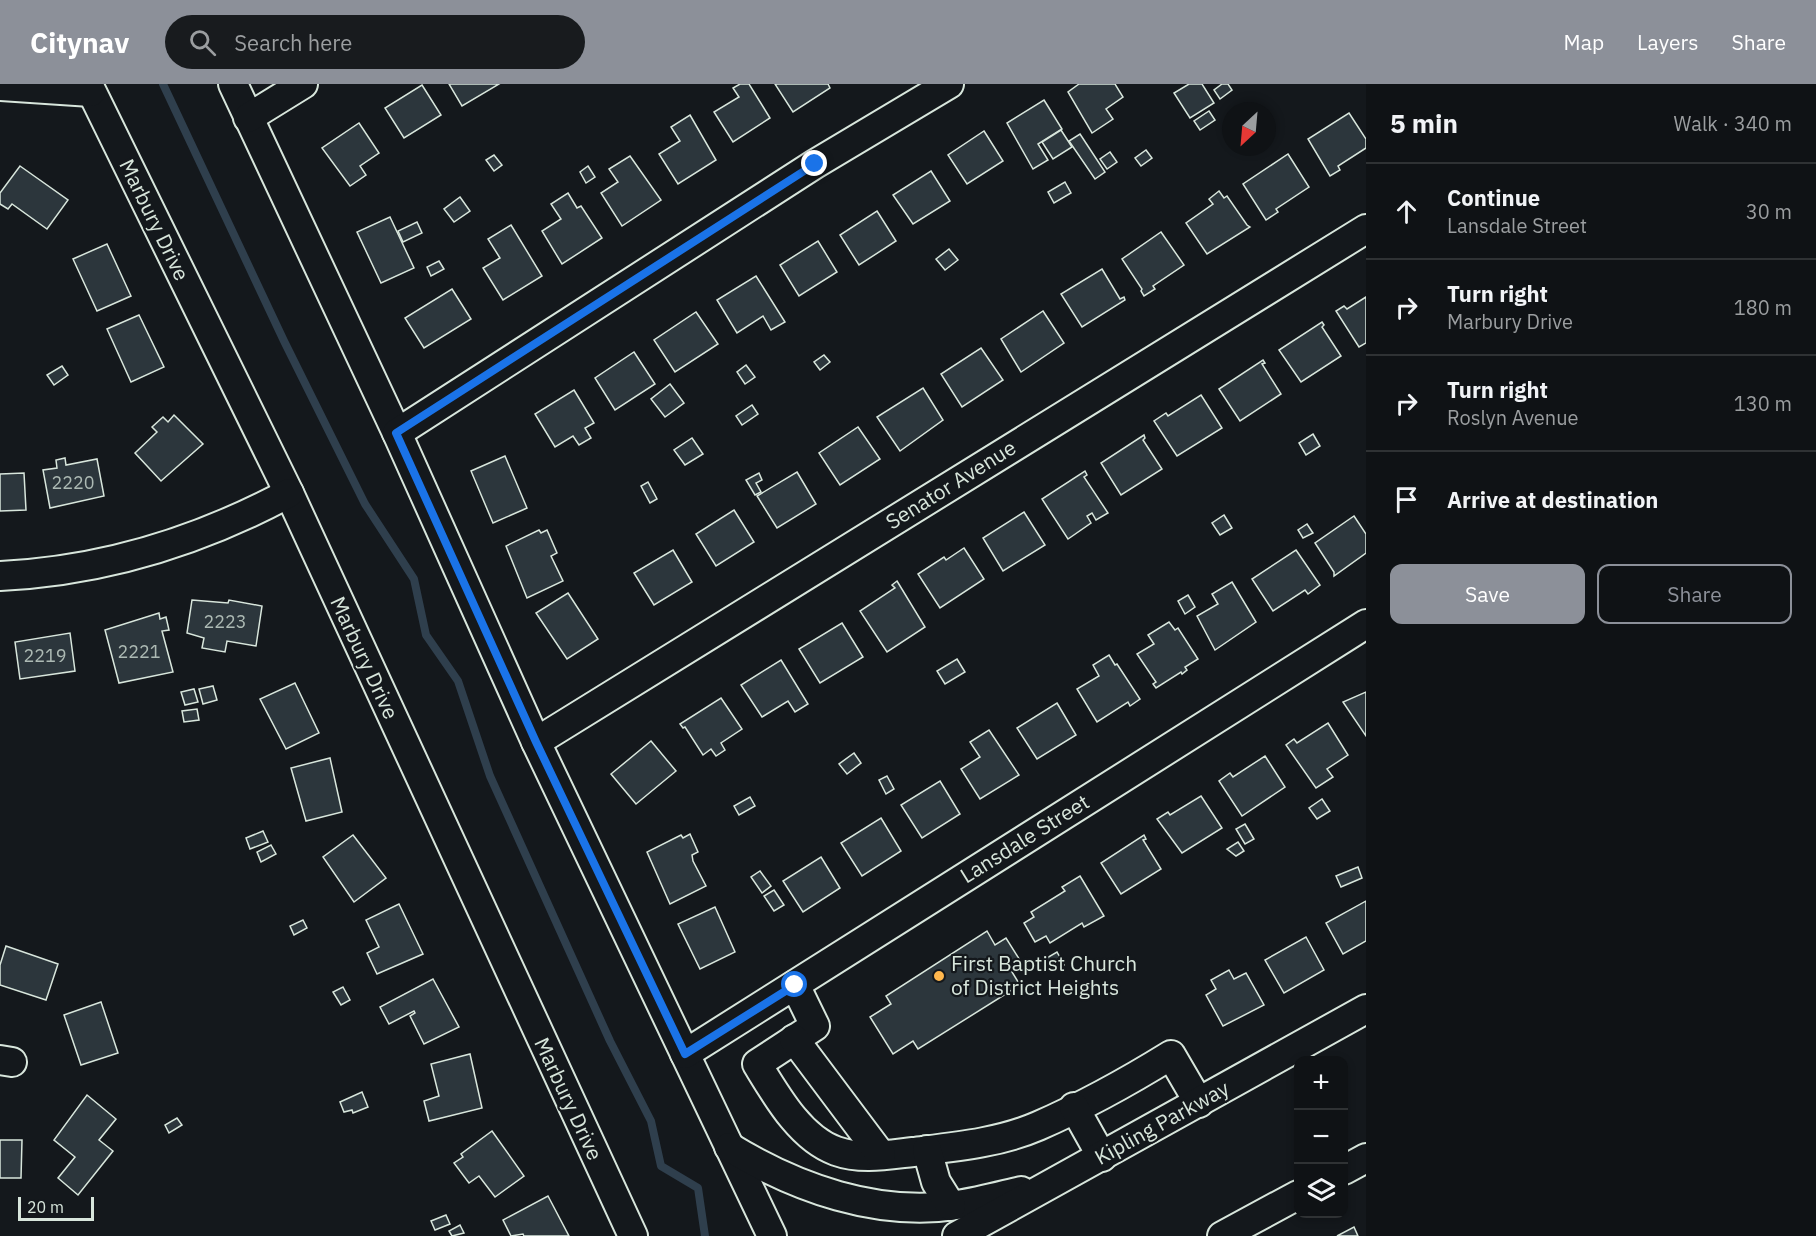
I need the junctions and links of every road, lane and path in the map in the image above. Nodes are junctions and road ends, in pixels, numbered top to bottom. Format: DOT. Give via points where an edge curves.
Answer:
graph roads {
  1 [pos="232,84"];
  2 [pos="303,84"];
  3 [pos="950,84"];
  4 [pos="0,86"];
  5 [pos="89,88"];
  6 [pos="248,118"];
  7 [pos="1366,229"];
  8 [pos="396,433"];
  9 [pos="289,493"];
  10 [pos="0,576"];
  11 [pos="1366,624"];
  12 [pos="536,742"];
  13 [pos="795,985"];
  14 [pos="1366,1009"];
  15 [pos="794,1039"];
  16 [pos="685,1054"];
  17 [pos="1199,1103"];
  18 [pos="1074,1107"];
  19 [pos="729,1147"];
  20 [pos="927,1150"];
  21 [pos="881,1155"];
  22 [pos="1102,1157"];
  23 [pos="1366,1158"];
  24 [pos="1348,1168"];
  25 [pos="1052,1184"];
  26 [pos="1294,1198"];
  27 [pos="951,1206"];
  28 [pos="633,1236"];
  29 [pos="772,1236"];
  30 [pos="957,1236"];
  31 [pos="1222,1236"];
  1 -- 6 [label="street"];
  2 -- 6 [label="street"];
  3 -- 8 [label="street" via="815,164"];
  4 -- 5 [label="street"];
  5 -- 9 [label="street, Marbury Drive"];
  6 -- 8 [label="street"];
  7 -- 12 [label="street, Senator Avenue"];
  8 -- 12 [label="street"];
  9 -- 10 [label="street" via="211,532 148,553 73,569"];
  9 -- 28 [label="street, Marbury Drive"];
  11 -- 13 [label="street, Lansdale Street"];
  12 -- 16 [label="street"];
  13 -- 15 [label="street" via="814,1026"];
  13 -- 16 [label="street, Lansdale Street"];
  14 -- 17 [label="street, Kipling Parkway"];
  15 -- 21 [label="street"];
  15 -- 21 [label="street" via="757,1064 781,1102 814,1138 836,1151 868,1157"];
  16 -- 19 [label="street"];
  17 -- 18 [label="street" via="1171,1054"];
  17 -- 22 [label="street, Kipling Parkway"];
  18 -- 20 [label="street" via="1036,1127 970,1145"];
  18 -- 22 [label="street"];
  19 -- 27 [label="street" via="762,1168 829,1194 892,1206"];
  19 -- 29 [label="street"];
  20 -- 21 [label="street"];
  20 -- 27 [label="street" via="936,1182"];
  22 -- 25 [label="street, Kipling Parkway"];
  23 -- 24 [label="street"];
  25 -- 27 [label="street"];
  25 -- 30 [label="street, Kipling Parkway"];
  26 -- 31 [label="street"];
}
